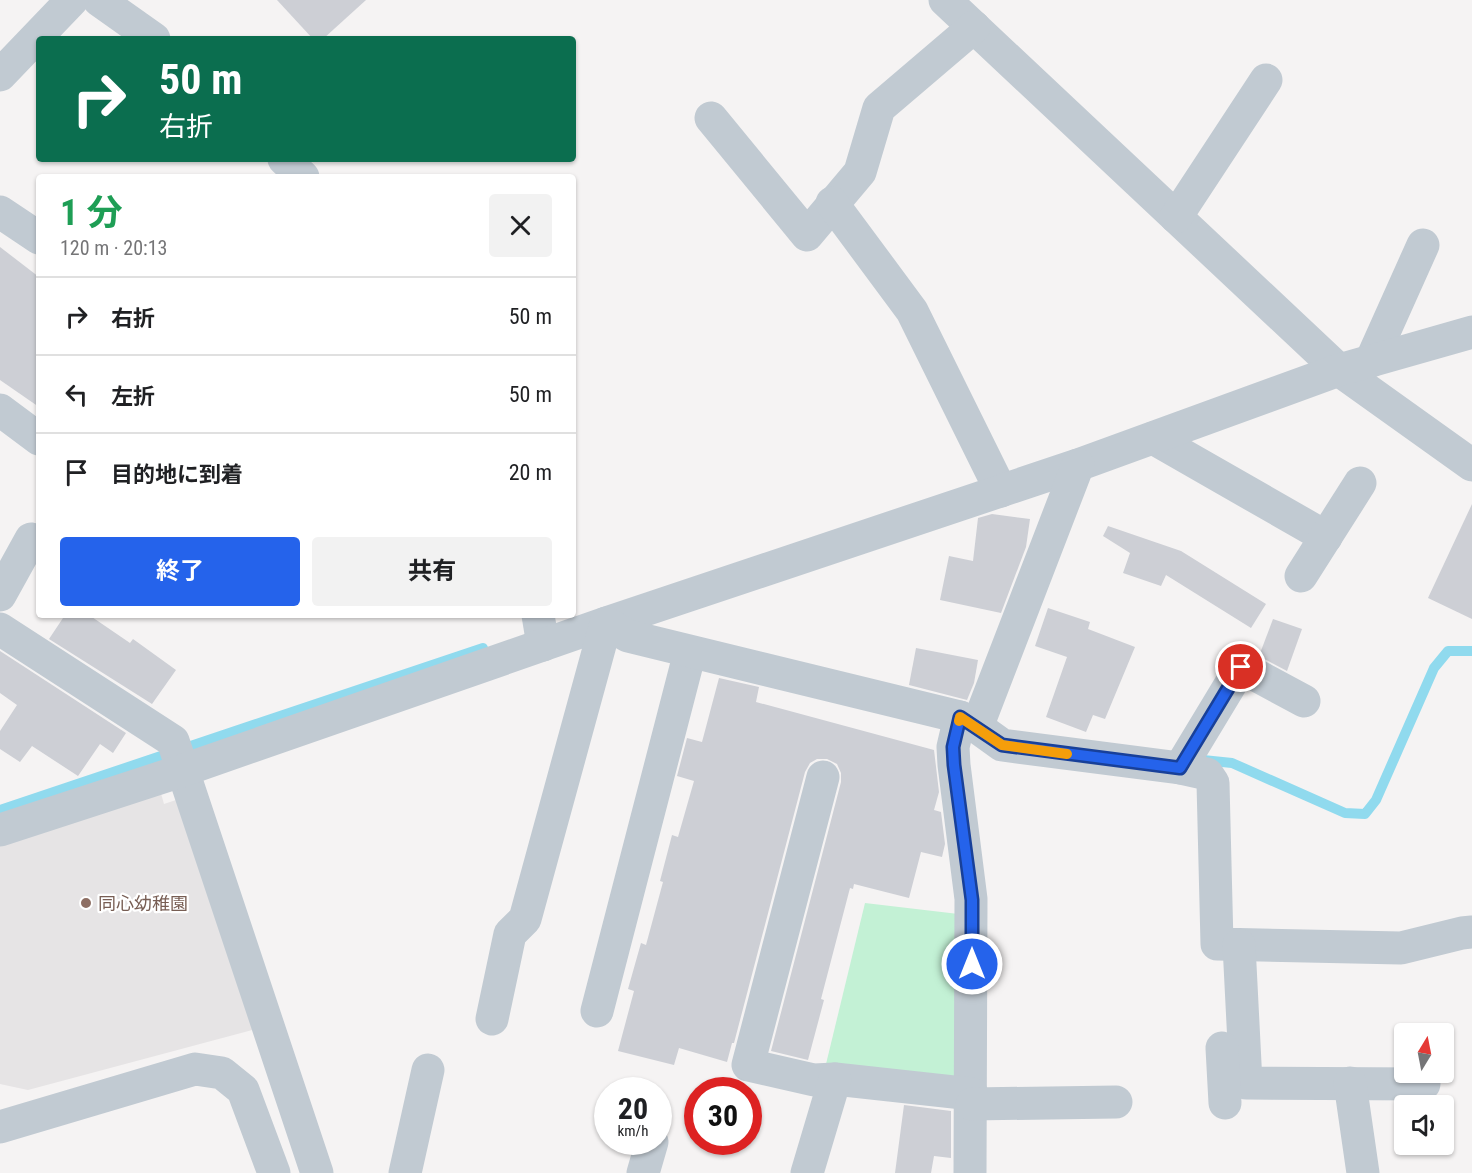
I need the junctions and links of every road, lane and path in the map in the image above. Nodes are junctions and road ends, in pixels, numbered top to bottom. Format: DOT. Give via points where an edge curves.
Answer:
graph roads {
  1 [pos="72,0"];
  2 [pos="99,0"];
  3 [pos="945,0"];
  4 [pos="974,27"];
  5 [pos="37,36"];
  6 [pos="150,36"];
  7 [pos="36,38"];
  8 [pos="0,75"];
  9 [pos="1266,80"];
  10 [pos="711,118"];
  11 [pos="287,162"];
  12 [pos="300,174"];
  13 [pos="832,203"];
  14 [pos="0,212"];
  15 [pos="1176,217"];
  16 [pos="36,236"];
  17 [pos="1423,245"];
  18 [pos="1472,332"];
  19 [pos="1371,361"];
  20 [pos="1339,370"];
  21 [pos="0,410"];
  22 [pos="36,437"];
  23 [pos="1153,438"];
  24 [pos="1078,465"];
  25 [pos="1472,465"];
  26 [pos="1360,483"];
  27 [pos="1001,491"];
  28 [pos="1326,537"];
  29 [pos="31,539"];
  30 [pos="1300,576"];
  31 [pos="0,595"];
  32 [pos="606,623"];
  33 [pos="0,629"];
  34 [pos="541,630"];
  35 [pos="688,659"];
  36 [pos="1304,701"];
  37 [pos="968,722"];
  38 [pos="178,760"];
  39 [pos="1185,761"];
  40 [pos="823,777"];
  41 [pos="0,830"];
  42 [pos="1472,932"];
  43 [pos="1228,945"];
  44 [pos="597,1011"];
  45 [pos="492,1019"];
  46 [pos="428,1070"];
  47 [pos="835,1079"];
  48 [pos="1350,1083"];
  49 [pos="1424,1084"];
  50 [pos="972,1099"];
  51 [pos="1116,1102"];
  52 [pos="1225,1103"];
  53 [pos="0,1127"];
  54 [pos="648,1155"];
  55 [pos="274,1173"];
  56 [pos="317,1173"];
  57 [pos="405,1173"];
  58 [pos="643,1173"];
  59 [pos="807,1173"];
  60 [pos="970,1173"];
  61 [pos="1363,1173"];
  1 -- 5 [label="street"];
  2 -- 6 [label="street"];
  3 -- 4 [label="street"];
  4 -- 13 [label="street" via="879,108 860,172"];
  4 -- 15 [label="street"];
  7 -- 8 [label="street"];
  9 -- 15 [label="street"];
  10 -- 13 [label="street" via="807,235"];
  11 -- 12 [label="street"];
  13 -- 27 [label="street" via="912,311"];
  14 -- 16 [label="street"];
  15 -- 20 [label="street"];
  17 -- 19 [label="street"];
  18 -- 19 [label="street"];
  19 -- 20 [label="street"];
  20 -- 23 [label="street"];
  20 -- 25 [label="street"];
  21 -- 22 [label="street"];
  23 -- 24 [label="street"];
  23 -- 28 [label="street"];
  24 -- 27 [label="street"];
  24 -- 37 [label="street"];
  26 -- 28 [label="street"];
  27 -- 32 [label="street"];
  28 -- 30 [label="street"];
  29 -- 31 [label="street"];
  32 -- 34 [label="street"];
  32 -- 35 [label="street" via="628,636"];
  32 -- 45 [label="street" via="525,919 510,934"];
  33 -- 38 [label="street" via="173,741"];
  34 -- 38 [label="street"];
  35 -- 37 [label="street"];
  35 -- 44 [label="street"];
  36 -- 39 [label="street" via="1241,667"];
  37 -- 39 [label="street" via="1002,745"];
  37 -- 50 [label="street" via="953,747 972,900"];
  38 -- 41 [label="street"];
  38 -- 56 [label="street"];
  39 -- 43 [label="street" via="1207,774 1213,783"];
  40 -- 47 [label="street" via="748,1065 814,1080"];
  42 -- 43 [label="street" via="1401,948"];
  43 -- 48 [label="street" via="1246,1083"];
  43 -- 52 [label="street"];
  46 -- 57 [label="street"];
  47 -- 50 [label="street"];
  47 -- 59 [label="street"];
  48 -- 49 [label="street"];
  48 -- 61 [label="street"];
  50 -- 51 [label="street"];
  50 -- 60 [label="street"];
  53 -- 55 [label="street" via="195,1069 222,1073 243,1090"];
  54 -- 58 [label="street"];
}
